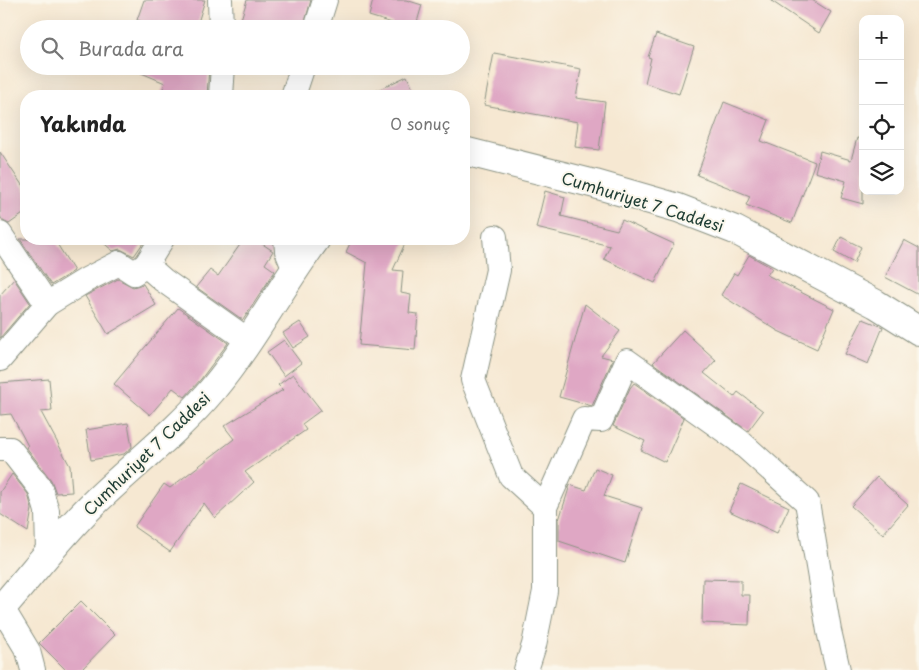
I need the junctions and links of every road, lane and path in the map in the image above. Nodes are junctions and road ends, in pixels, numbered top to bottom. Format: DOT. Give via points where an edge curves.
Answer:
graph roads {
  1 [pos="220,0"];
  2 [pos="325,0"];
  3 [pos="221,20"];
  4 [pos="319,20"];
  5 [pos="222,75"];
  6 [pos="300,75"];
  7 [pos="221,90"];
  8 [pos="295,90"];
  9 [pos="470,153"];
  10 [pos="0,234"];
  11 [pos="495,238"];
  12 [pos="158,245"];
  13 [pos="286,245"];
  14 [pos="311,245"];
  15 [pos="146,264"];
  16 [pos="294,268"];
  17 [pos="47,304"];
  18 [pos="919,331"];
  19 [pos="249,341"];
  20 [pos="0,359"];
  21 [pos="0,448"];
  22 [pos="545,507"];
  23 [pos="48,552"];
  24 [pos="1,609"];
  25 [pos="33,670"];
  26 [pos="526,670"];
  27 [pos="838,670"];
  1 -- 3 [label="street"];
  2 -- 4 [label="street"];
  5 -- 7 [label="street"];
  6 -- 8 [label="street"];
  9 -- 18 [label="main road, Cumhuriyet 7 Caddesi" via="678,208 734,230 876,304"];
  10 -- 17 [label="street"];
  11 -- 22 [label="street" via="498,270 473,380 511,476"];
  12 -- 15 [label="street"];
  13 -- 16 [label="street"];
  14 -- 16 [label="main road, Cumhuriyet 7 Caddesi"];
  15 -- 17 [label="street" via="134,274 119,263"];
  15 -- 19 [label="street" via="163,280"];
  16 -- 19 [label="main road, Cumhuriyet 7 Caddesi"];
  17 -- 20 [label="street"];
  19 -- 23 [label="main road, Cumhuriyet 7 Caddesi" via="197,408 91,506"];
  21 -- 23 [label="street" via="10,449 40,488 47,511"];
  22 -- 26 [label="street" via="545,591"];
  22 -- 27 [label="street" via="584,419 602,420 627,361 738,440 807,502 828,631"];
  23 -- 24 [label="main road, Cumhuriyet 7 Caddesi"];
  24 -- 25 [label="street" via="28,651"];
}
